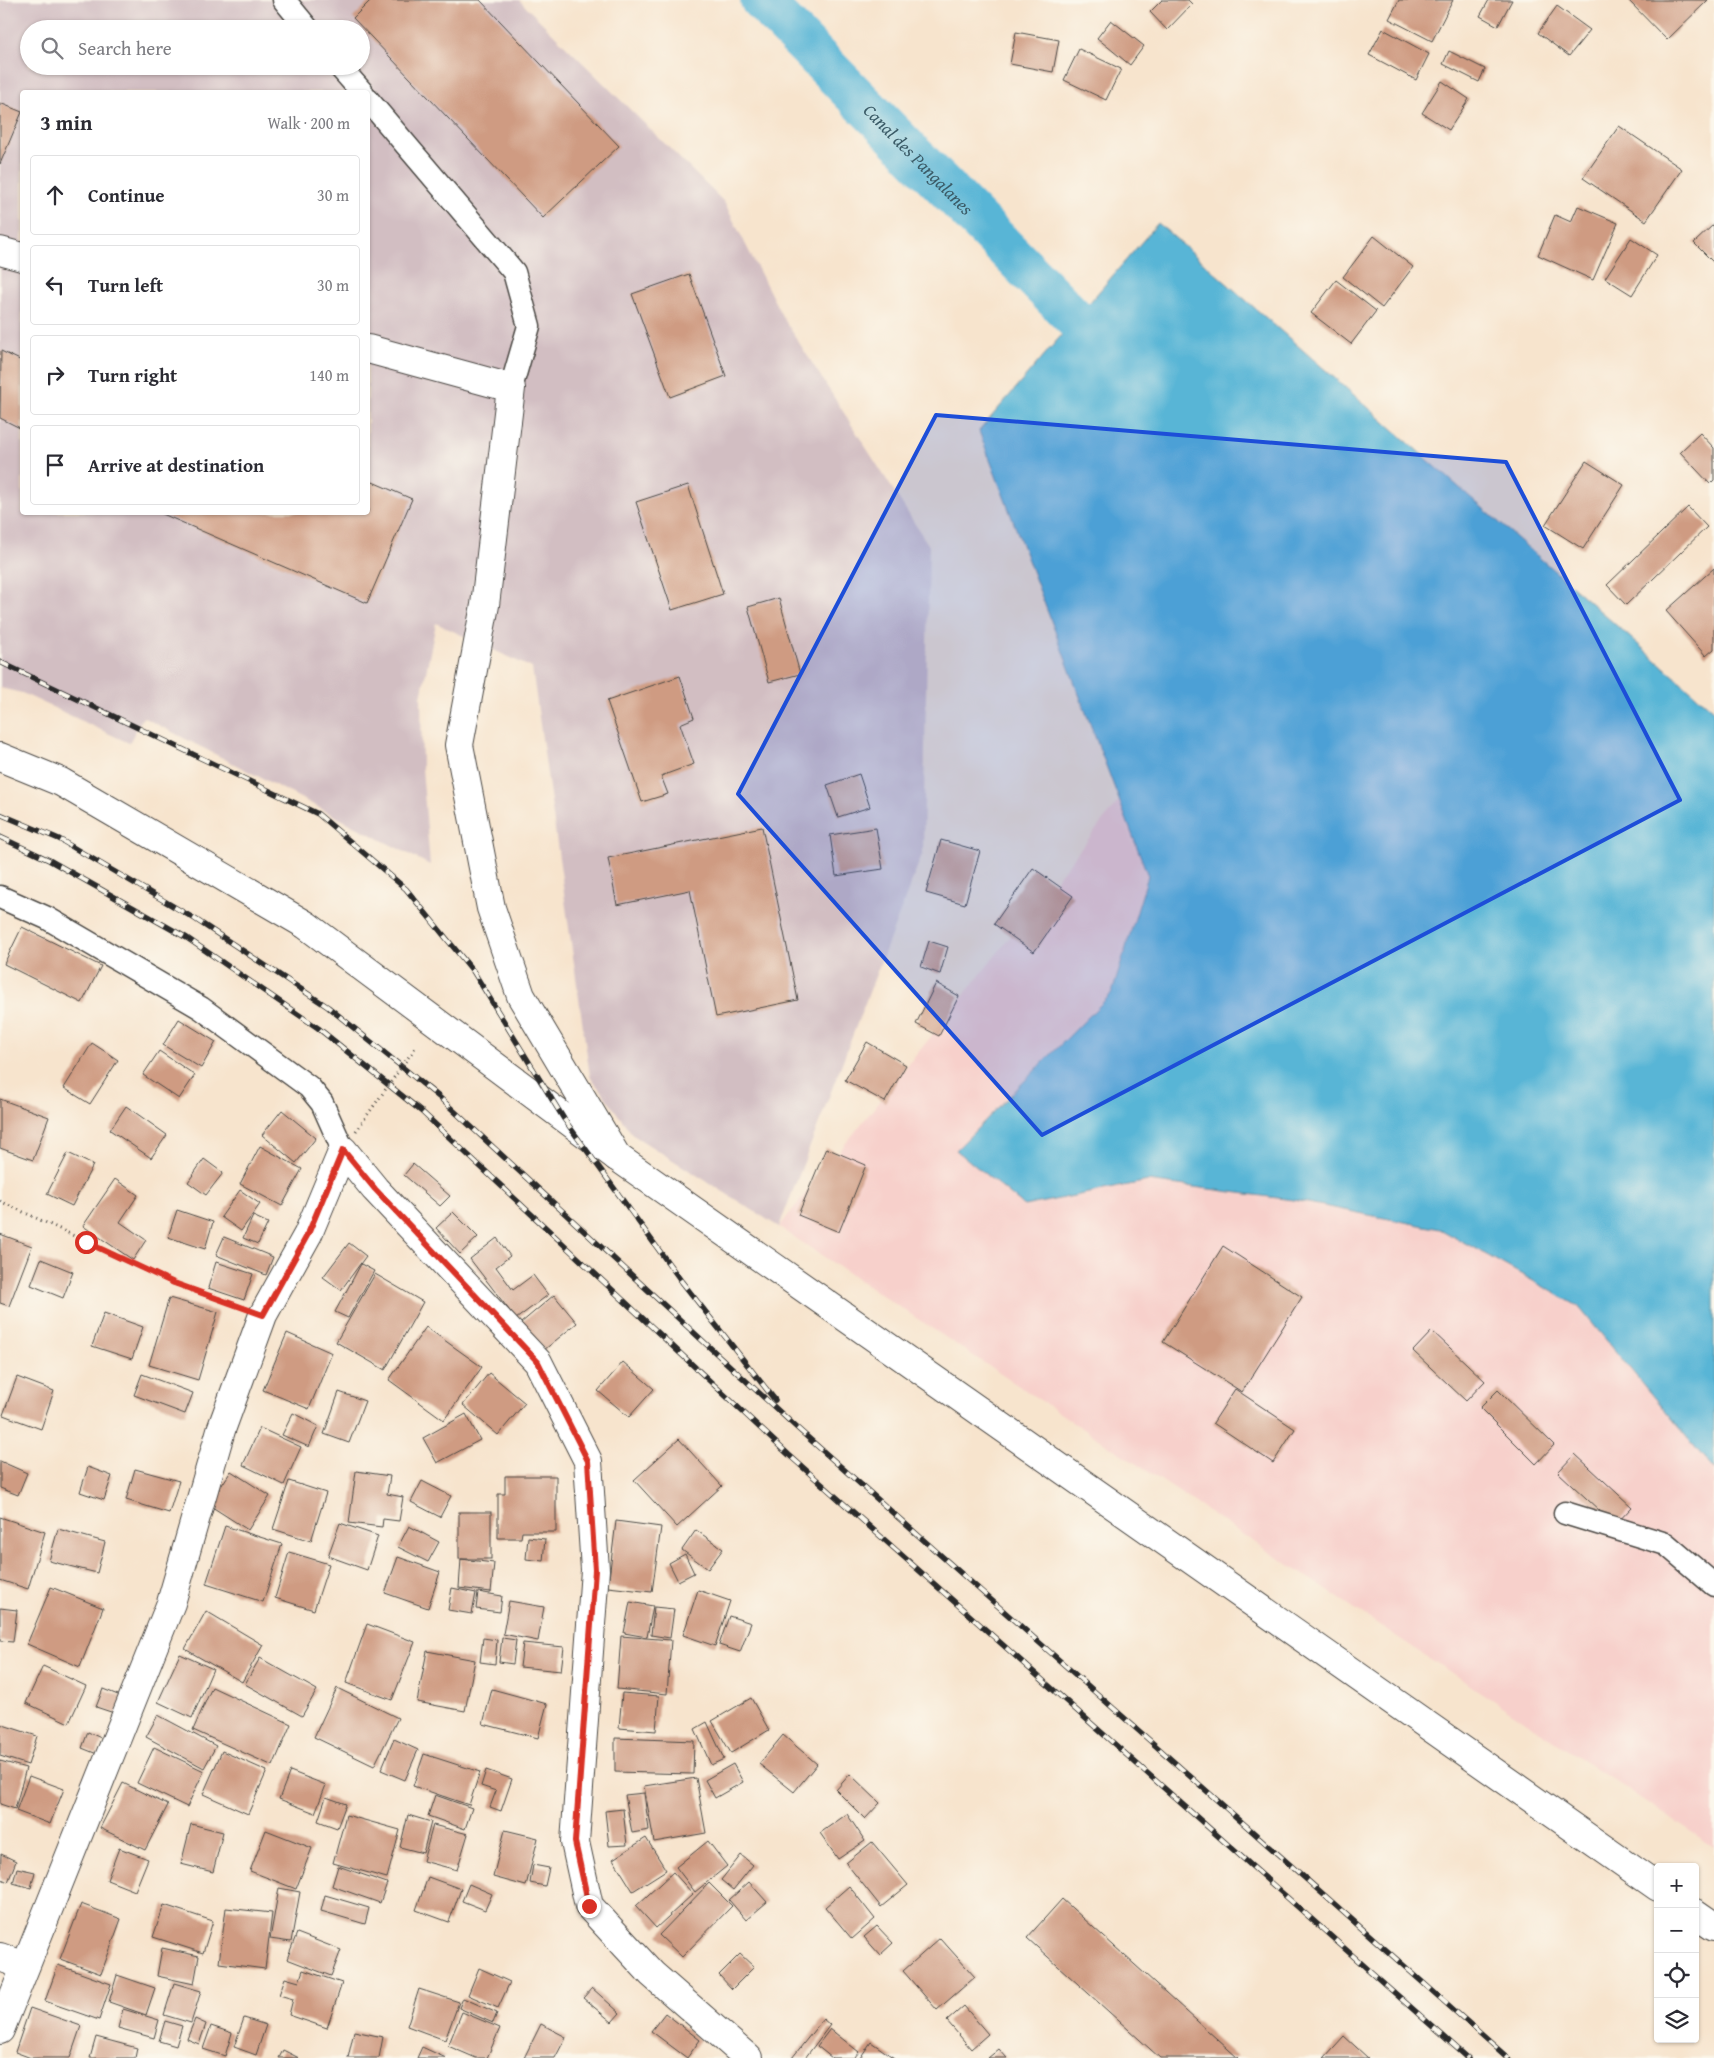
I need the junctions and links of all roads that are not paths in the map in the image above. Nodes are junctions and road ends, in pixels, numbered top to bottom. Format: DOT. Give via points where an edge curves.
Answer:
graph roads {
  1 [pos="284,0"];
  2 [pos="301,20"];
  3 [pos="347,75"];
  4 [pos="360,90"];
  5 [pos="370,102"];
  6 [pos="0,251"];
  7 [pos="20,256"];
  8 [pos="370,350"];
  9 [pos="512,388"];
  10 [pos="0,757"];
  11 [pos="0,897"];
  12 [pos="349,1140"];
  13 [pos="617,1157"];
  14 [pos="1565,1513"];
  15 [pos="1714,1585"];
  16 [pos="1654,1884"];
  17 [pos="1699,1916"];
  18 [pos="1714,1926"];
  19 [pos="0,1957"];
  20 [pos="25,1966"];
  21 [pos="0,2030"];
  22 [pos="748,2058"];
  1 -- 2 [label="lane"];
  3 -- 4 [label="lane"];
  5 -- 9 [label="lane" via="514,272 529,326"];
  6 -- 7 [label="street"];
  8 -- 9 [label="street"];
  9 -- 13 [label="street" via="485,605 459,745 491,908 521,996"];
  10 -- 13 [label="street" via="61,782 306,925"];
  11 -- 12 [label="lane" via="47,918 201,1008 309,1087"];
  12 -- 20 [label="street" via="308,1234 263,1315 221,1430 171,1603"];
  12 -- 22 [label="street" via="375,1189 538,1362 588,1461 595,1570 575,1842 589,1906 652,1974"];
  13 -- 16 [label="street"];
  14 -- 15 [label="lane" via="1666,1544"];
  17 -- 18 [label="street"];
  19 -- 20 [label="street"];
  20 -- 21 [label="street"];
}
